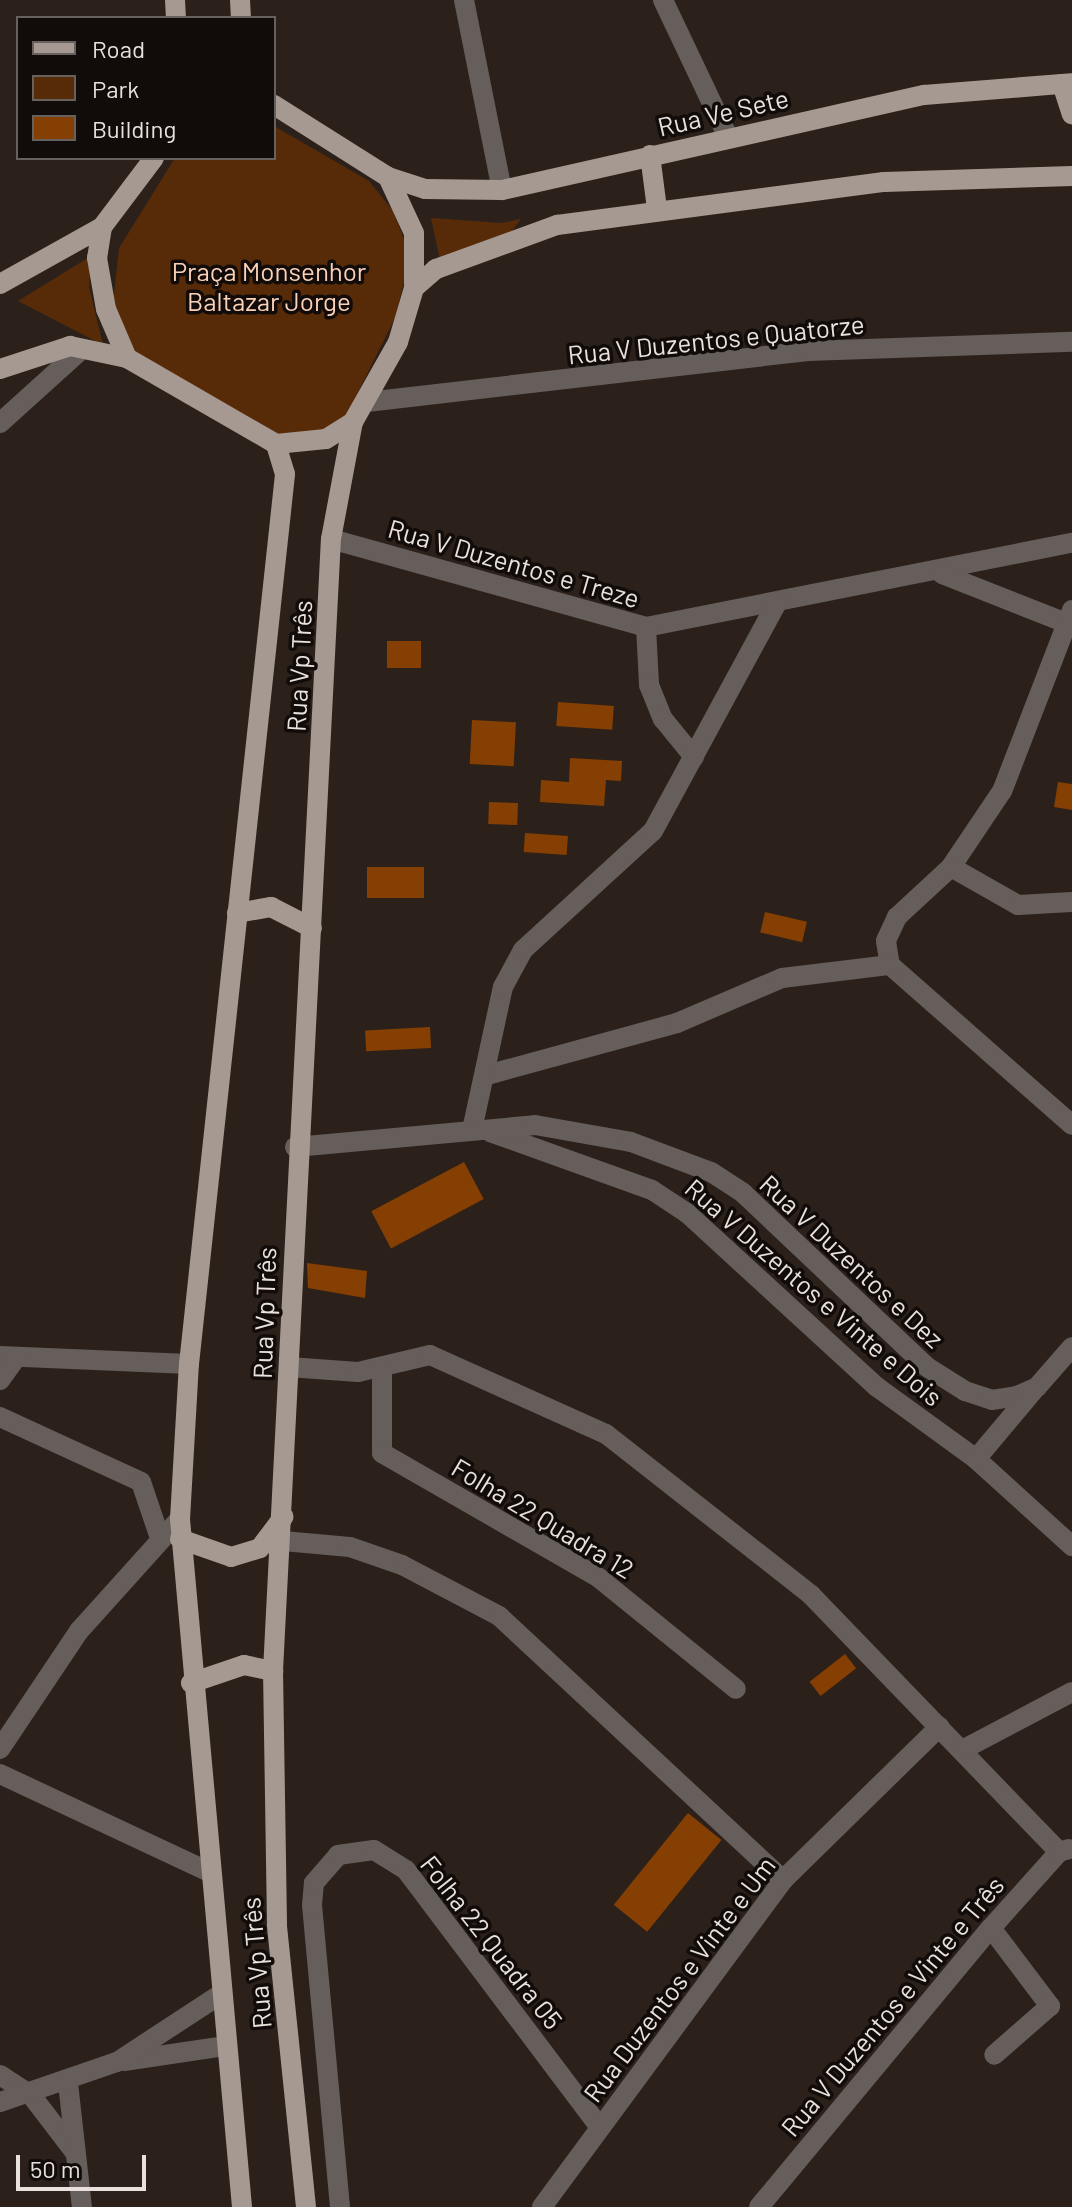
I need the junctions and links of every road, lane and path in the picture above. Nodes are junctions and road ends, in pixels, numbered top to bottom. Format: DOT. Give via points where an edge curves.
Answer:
graph roads {
  1 [pos="464,0"];
  2 [pos="663,0"];
  3 [pos="1067,83"];
  4 [pos="276,106"];
  5 [pos="1072,114"];
  6 [pos="727,135"];
  7 [pos="650,155"];
  8 [pos="152,160"];
  9 [pos="1071,170"];
  10 [pos="388,177"];
  11 [pos="502,190"];
  12 [pos="657,209"];
  13 [pos="102,227"];
  14 [pos="0,284"];
  15 [pos="414,288"];
  16 [pos="1072,342"];
  17 [pos="82,349"];
  18 [pos="127,358"];
  19 [pos="0,369"];
  20 [pos="367,402"];
  21 [pos="353,422"];
  22 [pos="0,423"];
  23 [pos="276,444"];
  24 [pos="331,539"];
  25 [pos="1072,543"];
  26 [pos="941,574"];
  27 [pos="777,603"];
  28 [pos="1070,617"];
  29 [pos="646,627"];
  30 [pos="694,757"];
  31 [pos="951,867"];
  32 [pos="1072,902"];
  33 [pos="237,913"];
  34 [pos="312,928"];
  35 [pos="890,965"];
  36 [pos="487,1075"];
  37 [pos="1072,1125"];
  38 [pos="481,1131"];
  39 [pos="295,1147"];
  40 [pos="1072,1347"];
  41 [pos="8,1357"];
  42 [pos="189,1364"];
  43 [pos="289,1367"];
  44 [pos="382,1369"];
  45 [pos="0,1380"];
  46 [pos="1037,1387"];
  47 [pos="0,1417"];
  48 [pos="976,1459"];
  49 [pos="283,1517"];
  50 [pos="173,1532"];
  51 [pos="283,1541"];
  52 [pos="1072,1546"];
  53 [pos="273,1671"];
  54 [pos="191,1683"];
  55 [pos="736,1689"];
  56 [pos="1072,1692"];
  57 [pos="939,1727"];
  58 [pos="0,1749"];
  59 [pos="962,1750"];
  60 [pos="0,1774"];
  61 [pos="1065,1850"];
  62 [pos="209,1872"];
  63 [pos="783,1880"];
  64 [pos="991,1928"];
  65 [pos="221,1994"];
  66 [pos="226,2046"];
  67 [pos="994,2055"];
  68 [pos="117,2062"];
  69 [pos="0,2075"];
  70 [pos="68,2083"];
  71 [pos="31,2095"];
  72 [pos="0,2102"];
  73 [pos="599,2126"];
  74 [pos="74,2151"];
  75 [pos="82,2207"];
  76 [pos="242,2207"];
  77 [pos="306,2207"];
  78 [pos="340,2207"];
  79 [pos="542,2207"];
  80 [pos="759,2207"];
  1 -- 11 [label="street"];
  2 -- 6 [label="street"];
  3 -- 5 [label="main road"];
  3 -- 6 [label="main road, Rua Ve Sete" via="924,95"];
  4 -- 10 [label="main road, Rua Ve Sete"];
  6 -- 7 [label="main road, Rua Ve Sete"];
  7 -- 11 [label="main road, Rua Ve Sete"];
  7 -- 12 [label="main road"];
  8 -- 13 [label="main road"];
  9 -- 12 [label="main road" via="884,182"];
  10 -- 11 [label="main road, Rua Ve Sete" via="436,190"];
  10 -- 15 [label="main road" via="414,233"];
  12 -- 15 [label="main road" via="505,242 436,269"];
  13 -- 14 [label="main road"];
  13 -- 18 [label="main road" via="97,258 106,309"];
  15 -- 20 [label="main road" via="398,342"];
  16 -- 20 [label="street, Rua V Duzentos e Quatorze" via="808,351"];
  17 -- 18 [label="main road"];
  17 -- 19 [label="main road" via="70,346"];
  17 -- 22 [label="street"];
  18 -- 23 [label="main road"];
  20 -- 21 [label="main road"];
  21 -- 23 [label="main road" via="297,447"];
  21 -- 24 [label="main road, Rua Vp Três"];
  23 -- 33 [label="main road, Rua Vp Três" via="285,474"];
  24 -- 29 [label="street, Rua V Duzentos e Treze"];
  24 -- 34 [label="main road, Rua Vp Três"];
  25 -- 26 [label="street, Rua V Duzentos e Treze"];
  26 -- 27 [label="street, Rua V Duzentos e Treze"];
  26 -- 28 [label="street"];
  27 -- 29 [label="street, Rua V Duzentos e Treze"];
  27 -- 30 [label="street"];
  28 -- 31 [label="street" via="1002,791"];
  29 -- 30 [label="street" via="649,685 663,719"];
  30 -- 36 [label="street" via="653,831 523,950 503,987"];
  31 -- 32 [label="street" via="1018,905"];
  31 -- 35 [label="street" via="897,917 886,941"];
  33 -- 34 [label="main road" via="271,907"];
  33 -- 42 [label="main road, Rua Vp Três"];
  34 -- 39 [label="main road, Rua Vp Três"];
  35 -- 36 [label="street" via="782,978 677,1023"];
  35 -- 37 [label="street"];
  36 -- 38 [label="street"];
  38 -- 39 [label="street, Rua V Duzentos e Dez"];
  38 -- 46 [label="street, Rua V Duzentos e Dez" via="535,1125 589,1133 711,1172 790,1234 948,1383 992,1400"];
  38 -- 48 [label="street, Rua V Duzentos e Vinte e Dois" via="652,1190 687,1213 877,1387"];
  39 -- 43 [label="main road, Rua Vp Três"];
  40 -- 46 [label="street"];
  41 -- 42 [label="street"];
  41 -- 45 [label="street"];
  42 -- 50 [label="main road, Rua Vp Três"];
  43 -- 44 [label="street"];
  43 -- 49 [label="main road, Rua Vp Três"];
  44 -- 55 [label="street, Folha 22 Quadra 12" via="382,1453 599,1578"];
  44 -- 57 [label="street" via="430,1355 606,1434 811,1595"];
  46 -- 48 [label="street"];
  47 -- 50 [label="street" via="141,1482"];
  48 -- 52 [label="street, Rua V Duzentos e Vinte e Dois"];
  49 -- 50 [label="main road" via="260,1548 240,1556"];
  49 -- 51 [label="main road, Rua Vp Três"];
  50 -- 54 [label="main road, Rua Vp Três"];
  50 -- 58 [label="street" via="79,1631"];
  51 -- 53 [label="main road, Rua Vp Três"];
  51 -- 63 [label="street" via="350,1547 402,1565 499,1616"];
  53 -- 54 [label="main road" via="244,1665"];
  53 -- 77 [label="main road, Rua Vp Três" via="277,1924"];
  54 -- 62 [label="main road, Rua Vp Três"];
  56 -- 59 [label="street"];
  57 -- 59 [label="street"];
  57 -- 63 [label="street, Rua Duzentos e Vinte e Um"];
  59 -- 61 [label="street"];
  60 -- 62 [label="street"];
  61 -- 64 [label="street, Rua V Duzentos e Vinte e Três"];
  62 -- 65 [label="main road, Rua Vp Três"];
  63 -- 73 [label="street, Rua Duzentos e Vinte e Um"];
  64 -- 67 [label="street" via="1050,2006"];
  64 -- 80 [label="street, Rua V Duzentos e Vinte e Três"];
  65 -- 66 [label="main road, Rua Vp Três"];
  65 -- 68 [label="street"];
  66 -- 68 [label="street"];
  66 -- 76 [label="main road, Rua Vp Três"];
  68 -- 70 [label="street"];
  69 -- 71 [label="street"];
  70 -- 71 [label="street"];
  70 -- 74 [label="street"];
  71 -- 72 [label="street"];
  71 -- 74 [label="street"];
  73 -- 78 [label="street, Folha 22 Quadra 05" via="406,1870 374,1850 338,1855 314,1883 312,1905"];
  73 -- 79 [label="street, Rua Duzentos e Vinte e Um"];
  74 -- 75 [label="street"];
}
